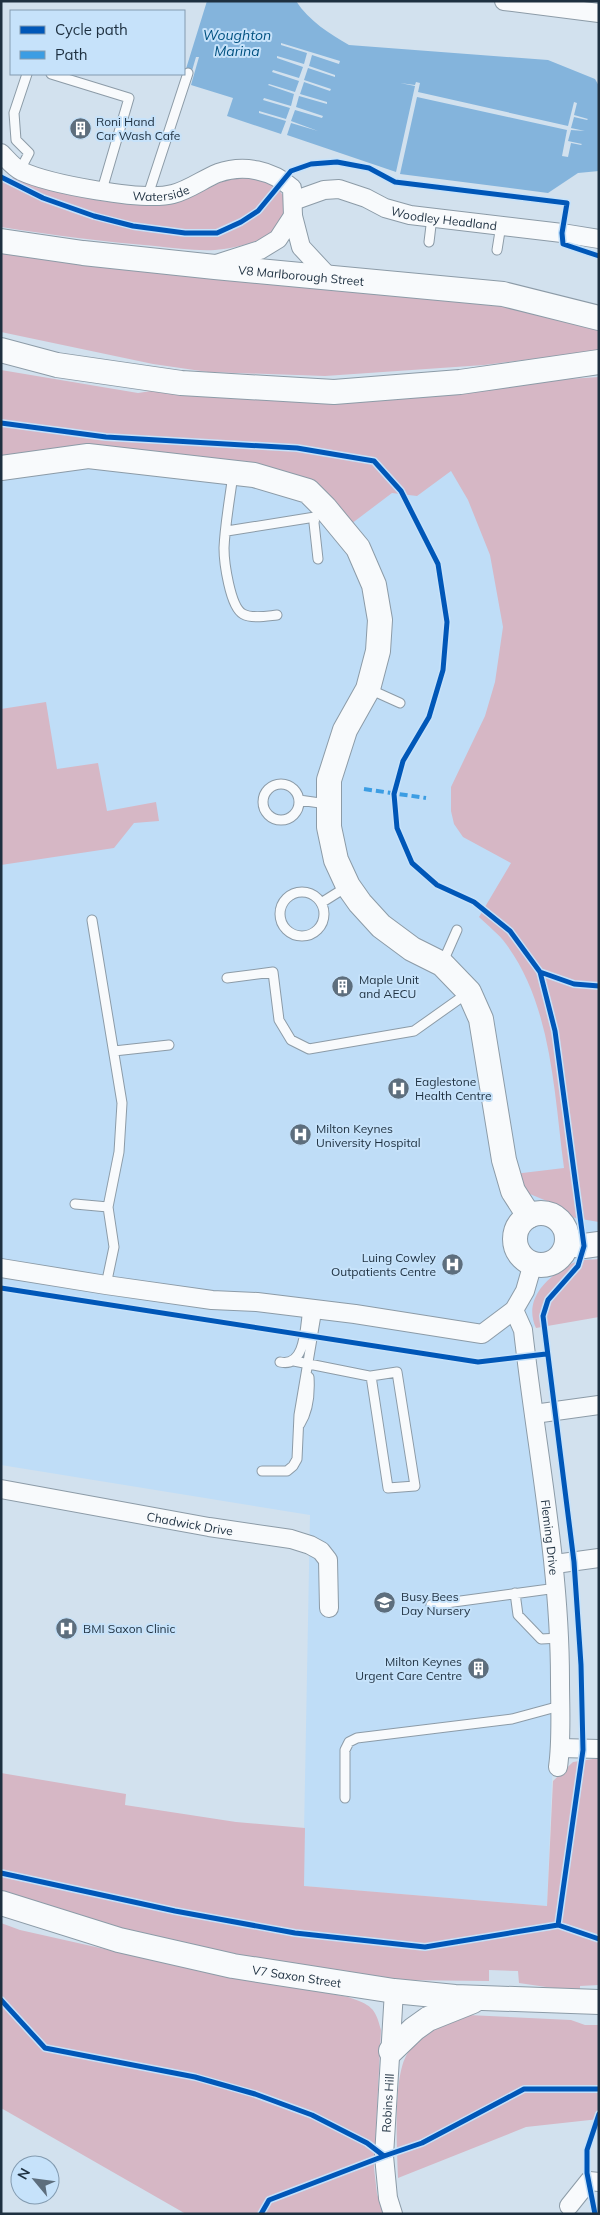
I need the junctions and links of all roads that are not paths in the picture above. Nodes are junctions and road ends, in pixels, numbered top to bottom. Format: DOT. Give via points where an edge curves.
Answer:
graph roads {
  1 [pos="504,1"];
  2 [pos="599,14"];
  3 [pos="188,73"];
  4 [pos="27,75"];
  5 [pos="54,75"];
  6 [pos="1,153"];
  7 [pos="12,171"];
  8 [pos="102,190"];
  9 [pos="148,195"];
  10 [pos="293,209"];
  11 [pos="432,217"];
  12 [pos="501,225"];
  13 [pos="599,239"];
  14 [pos="1,241"];
  15 [pos="429,242"];
  16 [pos="497,250"];
  17 [pos="209,266"];
  18 [pos="328,276"];
  19 [pos="599,318"];
  20 [pos="1,350"];
  21 [pos="599,362"];
  22 [pos="1,468"];
  23 [pos="233,472"];
  24 [pos="320,512"];
  25 [pos="227,532"];
  26 [pos="318,559"];
  27 [pos="277,615"];
  28 [pos="368,689"];
  29 [pos="400,703"];
  30 [pos="299,800"];
  31 [pos="328,804"];
  32 [pos="348,886"];
  33 [pos="321,903"];
  34 [pos="92,920"];
  35 [pos="457,930"];
  36 [pos="442,964"];
  37 [pos="226,978"];
  38 [pos="469,992"];
  39 [pos="169,1045"];
  40 [pos="114,1051"];
  41 [pos="75,1204"];
  42 [pos="108,1206"];
  43 [pos="529,1216"];
  44 [pos="567,1244"];
  45 [pos="599,1244"];
  46 [pos="532,1263"];
  47 [pos="1,1268"];
  48 [pos="106,1285"];
  49 [pos="312,1309"];
  50 [pos="514,1310"];
  51 [pos="294,1361"];
  52 [pos="280,1362"];
  53 [pos="307,1364"];
  54 [pos="371,1376"];
  55 [pos="599,1404"];
  56 [pos="534,1414"];
  57 [pos="262,1471"];
  58 [pos="1,1489"];
  59 [pos="599,1558"];
  60 [pos="555,1564"];
  61 [pos="557,1588"];
  62 [pos="515,1593"];
  63 [pos="431,1605"];
  64 [pos="328,1608"];
  65 [pos="560,1638"];
  66 [pos="560,1706"];
  67 [pos="561,1748"];
  68 [pos="599,1749"];
  69 [pos="558,1767"];
  70 [pos="345,1798"];
  71 [pos="1,1903"];
  72 [pos="394,1991"];
  73 [pos="482,1998"];
  74 [pos="589,2002"];
  75 [pos="391,2051"];
  76 [pos="599,2182"];
  77 [pos="569,2206"];
  78 [pos="393,2214"];
  1 -- 2 [label="street"];
  3 -- 9 [label="lane"];
  4 -- 7 [label="lane" via="14,113 16,140 29,153"];
  5 -- 8 [label="lane" via="129,98"];
  6 -- 7 [label="street, Waterside"];
  7 -- 8 [label="street, Waterside"];
  8 -- 9 [label="street, Waterside"];
  9 -- 10 [label="street, Waterside" via="173,194 220,172 257,168 292,188"];
  10 -- 11 [label="street, Woodley Headland" via="324,190 339,189 385,208"];
  10 -- 17 [label="street" via="278,239 260,250"];
  10 -- 18 [label="street" via="301,247"];
  11 -- 12 [label="street, Woodley Headland"];
  11 -- 15 [label="lane"];
  12 -- 13 [label="street, Woodley Headland"];
  12 -- 16 [label="lane"];
  14 -- 17 [label="street, V8 Marlborough Street"];
  17 -- 18 [label="street, V8 Marlborough Street"];
  18 -- 19 [label="street, V8 Marlborough Street" via="503,294"];
  20 -- 21 [label="street" via="57,365 181,383 334,392 460,382"];
  22 -- 23 [label="street" via="88,456"];
  23 -- 24 [label="street" via="308,491"];
  23 -- 25 [label="lane"];
  24 -- 25 [label="lane"];
  24 -- 26 [label="lane" via="314,523"];
  24 -- 28 [label="street" via="358,548 374,585 380,620 378,650"];
  25 -- 27 [label="lane" via="224,549 236,609 243,614"];
  28 -- 29 [label="lane"];
  28 -- 31 [label="street" via="334,760"];
  30 -- 30 [label="lane" via="295,814 282,820 268,816 262,802 268,788 283,784 295,790"];
  30 -- 31 [label="lane"];
  31 -- 32 [label="street" via="336,860"];
  32 -- 33 [label="lane"];
  32 -- 36 [label="street" via="381,926 412,949"];
  33 -- 33 [label="lane" via="323,920 312,934 295,935 282,924 280,910 290,895 309,893"];
  34 -- 40 [label="lane"];
  35 -- 36 [label="lane"];
  36 -- 38 [label="street"];
  37 -- 38 [label="lane" via="273,972 279,1020 291,1040 309,1049 414,1031"];
  38 -- 43 [label="street" via="481,1019 504,1160 513,1191"];
  39 -- 40 [label="lane"];
  40 -- 42 [label="lane" via="122,1103 119,1152"];
  41 -- 42 [label="lane"];
  42 -- 48 [label="lane" via="114,1247"];
  43 -- 44 [label="street" via="545,1213 560,1220 565,1227"];
  43 -- 46 [label="street" via="518,1226 515,1241 521,1255"];
  44 -- 45 [label="street"];
  44 -- 46 [label="street" via="558,1259 542,1265"];
  46 -- 50 [label="street" via="525,1291"];
  47 -- 48 [label="street"];
  48 -- 49 [label="street" via="212,1300"];
  49 -- 50 [label="street" via="482,1334"];
  49 -- 51 [label="lane" via="300,1355"];
  49 -- 53 [label="lane"];
  50 -- 56 [label="street, Fleming Drive" via="523,1330"];
  51 -- 52 [label="lane"];
  51 -- 53 [label="lane"];
  53 -- 54 [label="lane"];
  53 -- 57 [label="lane" via="296,1459 288,1471"];
  54 -- 54 [label="lane" via="397,1372 415,1486 388,1488"];
  55 -- 56 [label="street"];
  56 -- 60 [label="street, Fleming Drive"];
  58 -- 64 [label="street, Chadwick Drive" via="291,1539 310,1545 328,1560"];
  59 -- 60 [label="street"];
  60 -- 61 [label="street, Fleming Drive"];
  61 -- 62 [label="lane"];
  61 -- 65 [label="street, Fleming Drive"];
  62 -- 63 [label="lane"];
  62 -- 65 [label="lane" via="518,1615 541,1639"];
  65 -- 66 [label="street, Fleming Drive"];
  66 -- 67 [label="street, Fleming Drive"];
  66 -- 70 [label="lane" via="512,1719 357,1738 349,1742 345,1750"];
  67 -- 68 [label="street"];
  67 -- 69 [label="street, Fleming Drive"];
  71 -- 72 [label="street, V7 Saxon Street" via="118,1940 233,1966"];
  72 -- 73 [label="street, V7 Saxon Street"];
  72 -- 75 [label="street, Robins Hill"];
  73 -- 74 [label="street, V7 Saxon Street"];
  73 -- 75 [label="street" via="428,2019"];
  75 -- 78 [label="street, Robins Hill" via="384,2156"];
  76 -- 77 [label="street" via="589,2181"];
}
